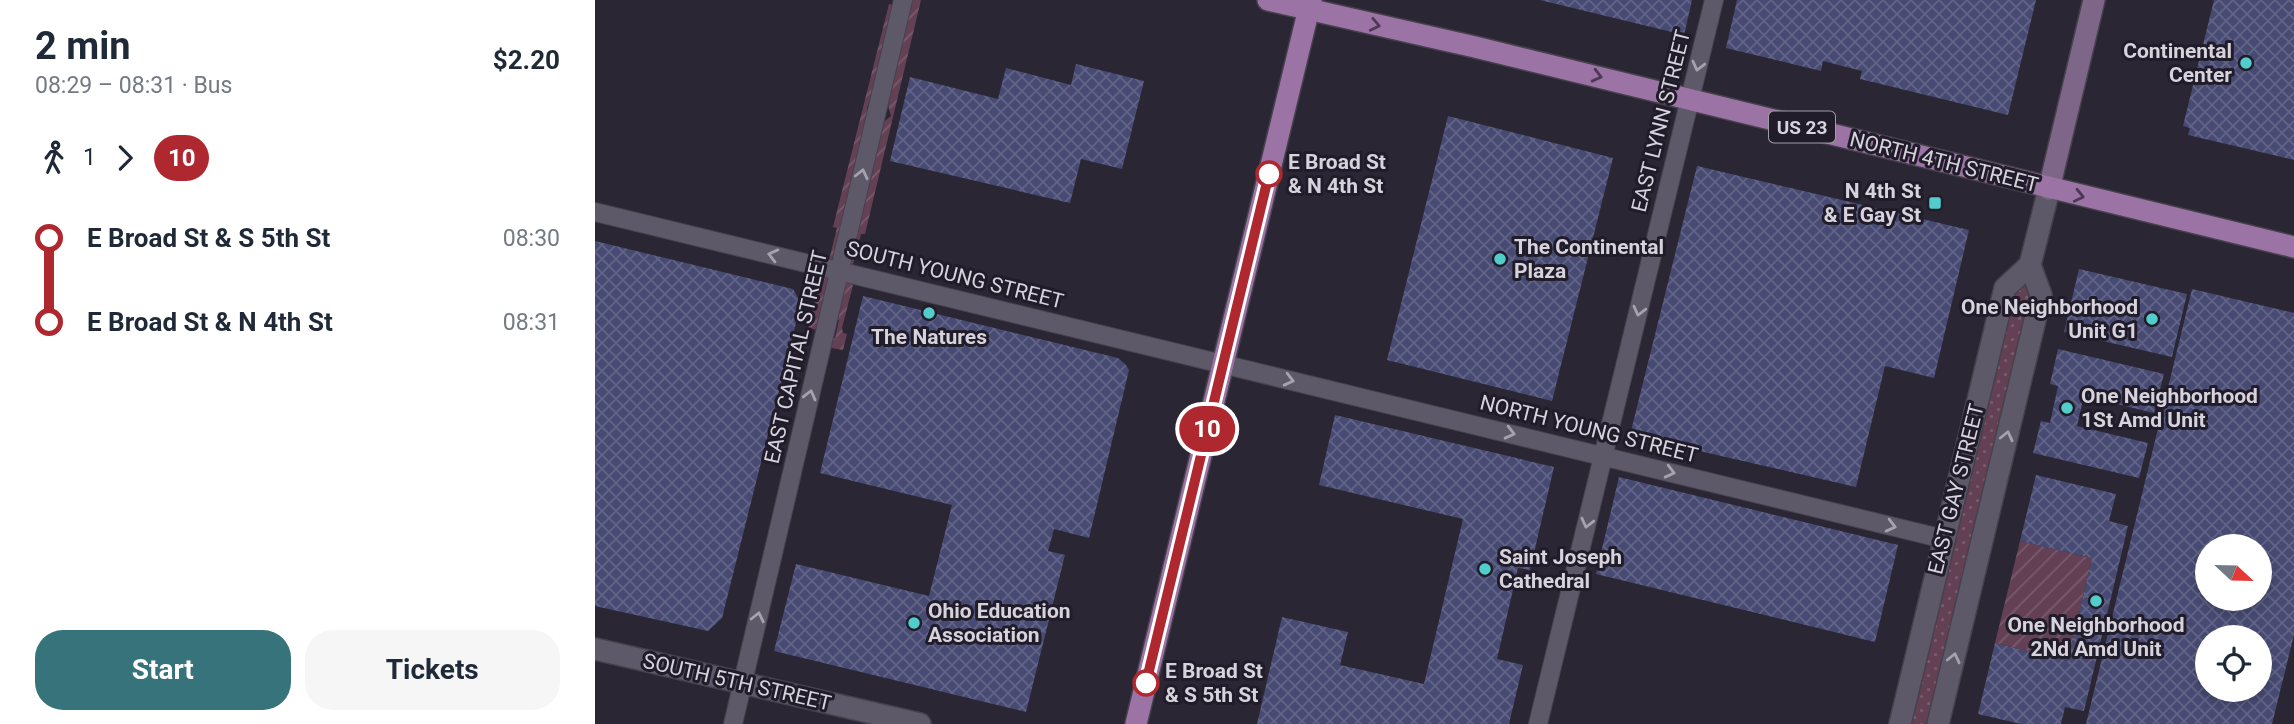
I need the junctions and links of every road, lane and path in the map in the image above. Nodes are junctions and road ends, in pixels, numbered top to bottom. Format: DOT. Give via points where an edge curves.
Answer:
graph roads {
  1 [pos="903,0"];
  2 [pos="1268,0"];
  3 [pos="1714,0"];
  4 [pos="2094,0"];
  5 [pos="1310,5"];
  6 [pos="1690,99"];
  7 [pos="2049,188"];
  8 [pos="595,212"];
  9 [pos="2294,247"];
  10 [pos="2031,265"];
  11 [pos="839,271"];
  12 [pos="1223,364"];
  13 [pos="1604,456"];
  14 [pos="1944,539"];
  15 [pos="595,649"];
  16 [pos="742,683"];
  17 [pos="733,724"];
  18 [pos="920,724"];
  19 [pos="1136,724"];
  20 [pos="1538,724"];
  21 [pos="1899,724"];
  22 [pos="1938,724"];
  11 -- 1 [label="lane, EAST CAPITAL STREET, one-way"];
  2 -- 5 [label="main road, US 23"];
  3 -- 6 [label="lane, EAST LYNN STREET, one-way"];
  4 -- 7 [label="street, EAST GAY STREET"];
  5 -- 6 [label="main road, NORTH 4TH STREET / US 23, one-way"];
  5 -- 12 [label="main road"];
  6 -- 7 [label="main road, NORTH 4TH STREET / US 23"];
  6 -- 13 [label="lane, EAST LYNN STREET, one-way"];
  7 -- 9 [label="main road, NORTH 4TH STREET / US 23, one-way"];
  7 -- 10 [label="street, EAST GAY STREET"];
  11 -- 8 [label="lane, SOUTH YOUNG STREET, one-way"];
  10 -- 14 [label="street, EAST GAY STREET" via="2005,288"];
  22 -- 10 [label="street, EAST GAY STREET, one-way" via="2041,296"];
  11 -- 12 [label="lane, SOUTH YOUNG STREET"];
  16 -- 11 [label="lane, EAST CAPITAL STREET, one-way"];
  12 -- 13 [label="lane, NORTH YOUNG STREET, one-way"];
  12 -- 19 [label="main road"];
  13 -- 14 [label="lane, NORTH YOUNG STREET, one-way"];
  13 -- 20 [label="lane, EAST LYNN STREET, one-way"];
  14 -- 21 [label="street, EAST GAY STREET"];
  15 -- 16 [label="street, SOUTH 5TH STREET"];
  16 -- 17 [label="lane, EAST CAPITAL STREET"];
  16 -- 18 [label="street, SOUTH 5TH STREET"];
}
